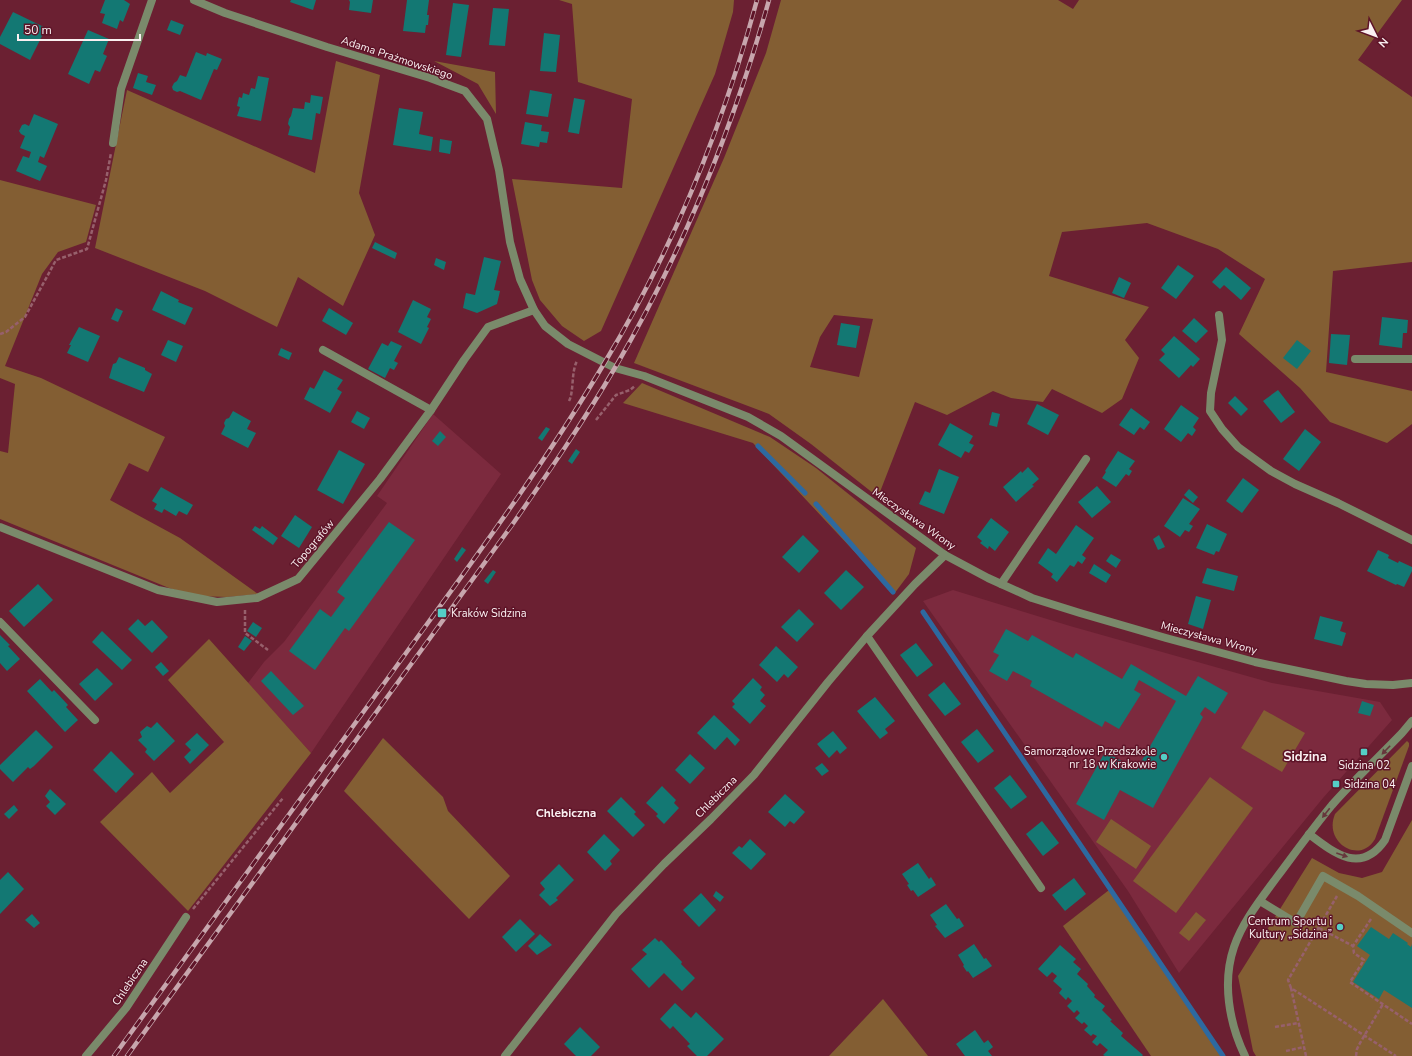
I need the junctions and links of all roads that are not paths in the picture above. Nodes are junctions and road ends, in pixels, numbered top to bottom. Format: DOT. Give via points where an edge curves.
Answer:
graph roads {
  1 [pos="152,0"];
  2 [pos="194,0"];
  3 [pos="113,143"];
  4 [pos="534,310"];
  5 [pos="1219,315"];
  6 [pos="323,350"];
  7 [pos="1355,359"];
  8 [pos="1412,359"];
  9 [pos="431,410"];
  10 [pos="1086,459"];
  11 [pos="0,527"];
  12 [pos="1412,540"];
  13 [pos="945,555"];
  14 [pos="1001,584"];
  15 [pos="0,622"];
  16 [pos="867,636"];
  17 [pos="1412,684"];
  18 [pos="95,720"];
  19 [pos="1412,721"];
  20 [pos="1412,766"];
  21 [pos="1309,834"];
  22 [pos="1041,888"];
  23 [pos="1260,901"];
  24 [pos="186,917"];
  25 [pos="1412,933"];
  26 [pos="86,1056"];
  27 [pos="505,1056"];
  28 [pos="1245,1056"];
  1 -- 3 [label="street" via="121,89"];
  2 -- 4 [label="street, Adama Prażmowskiego" via="269,28 430,78 465,92 487,118 510,242 520,279"];
  4 -- 9 [label="street, Topografów" via="488,327"];
  4 -- 13 [label="street, Mieczysława Wrony" via="545,326 558,338 581,351 615,368 644,376 748,417 781,436"];
  5 -- 12 [label="street" via="1222,340 1211,392 1210,411 1222,429 1238,447 1271,471"];
  6 -- 9 [label="street"];
  7 -- 8 [label="street"];
  9 -- 11 [label="street, Topografów" via="380,479 298,579 257,598 218,602 158,590"];
  10 -- 14 [label="street"];
  13 -- 14 [label="street, Mieczysława Wrony"];
  13 -- 16 [label="street, Chlebiczna"];
  14 -- 17 [label="street, Mieczysława Wrony" via="1032,598 1080,613 1254,662 1366,684"];
  15 -- 18 [label="street"];
  16 -- 22 [label="street"];
  16 -- 27 [label="street, Chlebiczna" via="754,775 616,914"];
  19 -- 21 [label="street, one-way"];
  21 -- 20 [label="street, one-way" via="1328,848 1347,857 1361,858 1372,854 1385,840"];
  21 -- 23 [label="street"];
  23 -- 25 [label="street" via="1296,923 1323,876"];
  23 -- 28 [label="street" via="1240,932 1233,948 1229,969 1230,1014"];
  24 -- 26 [label="street, Chlebiczna" via="126,1008"];
}
